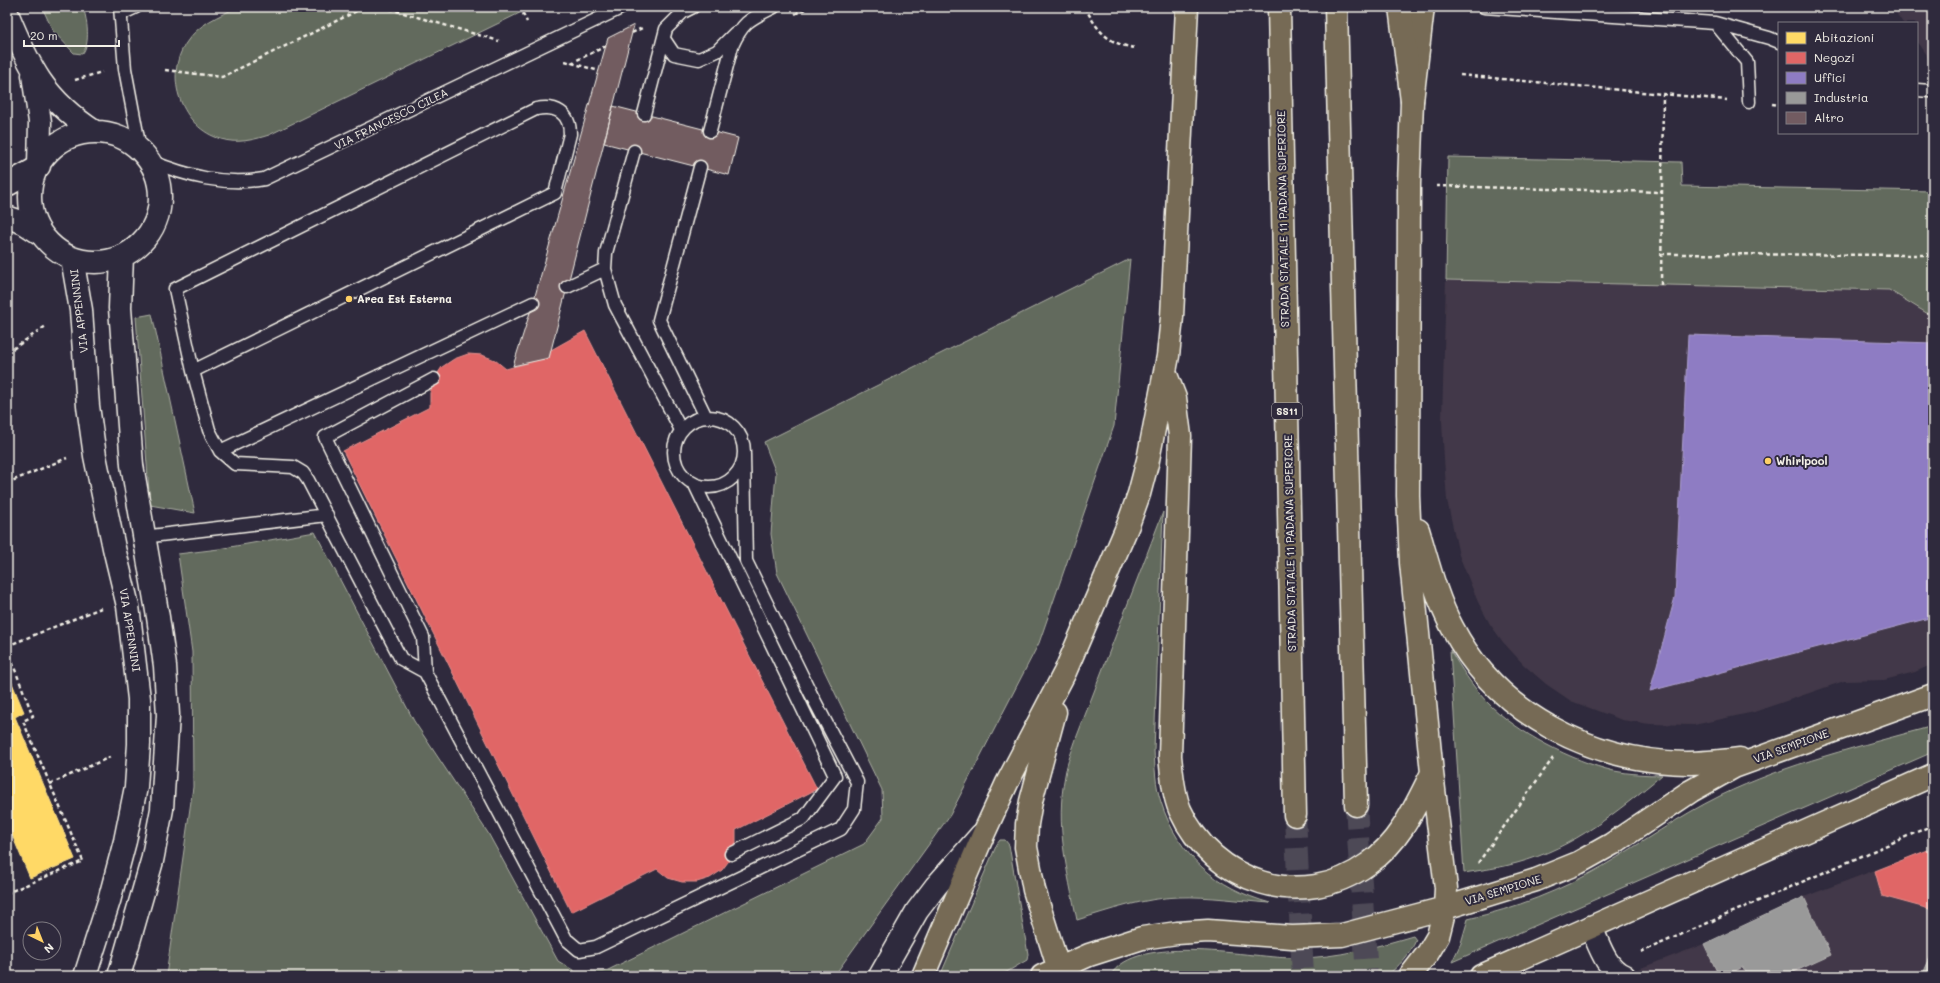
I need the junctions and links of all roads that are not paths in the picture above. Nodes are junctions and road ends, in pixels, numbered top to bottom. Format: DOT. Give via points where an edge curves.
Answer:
graph roads {
  1 [pos="136,7"];
  2 [pos="623,7"];
  3 [pos="693,7"];
  4 [pos="774,7"];
  5 [pos="1187,7"];
  6 [pos="1279,7"];
  7 [pos="1336,7"];
  8 [pos="1400,7"];
  9 [pos="1423,7"];
  10 [pos="1484,7"];
  11 [pos="120,11"];
  12 [pos="7,13"];
  13 [pos="746,21"];
  14 [pos="1715,23"];
  15 [pos="664,39"];
  16 [pos="1778,42"];
  17 [pos="32,68"];
  18 [pos="1918,90"];
  19 [pos="1930,91"];
  20 [pos="1412,101"];
  21 [pos="1749,102"];
  22 [pos="644,114"];
  23 [pos="710,131"];
  24 [pos="95,132"];
  25 [pos="634,151"];
  26 [pos="145,155"];
  27 [pos="38,167"];
  28 [pos="700,167"];
  29 [pos="7,185"];
  30 [pos="7,217"];
  31 [pos="41,234"];
  32 [pos="122,256"];
  33 [pos="72,258"];
  34 [pos="605,269"];
  35 [pos="568,287"];
  36 [pos="533,303"];
  37 [pos="193,371"];
  38 [pos="1165,372"];
  39 [pos="434,380"];
  40 [pos="706,417"];
  41 [pos="681,430"];
  42 [pos="220,451"];
  43 [pos="744,454"];
  44 [pos="695,484"];
  45 [pos="1408,496"];
  46 [pos="327,515"];
  47 [pos="143,538"];
  48 [pos="425,672"];
  49 [pos="1065,672"];
  50 [pos="1933,695"];
  51 [pos="1761,756"];
  52 [pos="1432,773"];
  53 [pos="1933,775"];
  54 [pos="1356,805"];
  55 [pos="1296,815"];
  56 [pos="984,833"];
  57 [pos="732,854"];
  58 [pos="1445,908"];
  59 [pos="1591,927"];
  60 [pos="1054,973"];
  61 [pos="85,976"];
  62 [pos="119,976"];
  63 [pos="880,976"];
  64 [pos="923,976"];
  65 [pos="1410,976"];
  66 [pos="1481,976"];
  67 [pos="1624,976"];
  1 -- 11 [label="lane"];
  2 -- 26 [label="lane, VIA FRANCESCO CILEA" via="264,179 224,181 178,172"];
  3 -- 15 [label="lane" via="683,12 666,29"];
  4 -- 13 [label="lane"];
  5 -- 38 [label="main road" via="1172,317"];
  6 -- 55 [label="main road, STRADA STATALE 11 PADANA SUPERIORE / SS11"];
  7 -- 54 [label="main road"];
  8 -- 20 [label="main road"];
  9 -- 20 [label="main road"];
  10 -- 14 [label="lane"];
  11 -- 26 [label="lane" via="125,69"];
  12 -- 17 [label="street"];
  13 -- 15 [label="lane" via="717,51 699,59 674,54"];
  13 -- 23 [label="lane" via="732,46"];
  14 -- 16 [label="lane"];
  14 -- 21 [label="lane" via="1747,62"];
  15 -- 22 [label="lane"];
  17 -- 24 [label="street" via="40,82 66,112"];
  17 -- 27 [label="street" via="40,122"];
  18 -- 19 [label="lane"];
  20 -- 45 [label="main road" via="1409,184"];
  24 -- 26 [label="street" via="129,141"];
  24 -- 27 [label="street" via="67,138 52,149"];
  25 -- 34 [label="lane" via="606,254"];
  26 -- 32 [label="street" via="157,175 161,197 158,216 142,242"];
  27 -- 29 [label="street"];
  27 -- 31 [label="street" via="31,190 31,207"];
  28 -- 40 [label="lane" via="659,320"];
  30 -- 31 [label="street" via="24,223"];
  31 -- 33 [label="street" via="50,244"];
  32 -- 33 [label="street" via="99,262"];
  32 -- 47 [label="street" via="120,308 132,465"];
  33 -- 61 [label="street, VIA APPENNINI" via="81,310 88,406 95,456 128,606 139,699 136,787 109,901"];
  34 -- 35 [label="lane"];
  34 -- 41 [label="lane" via="616,305"];
  36 -- 42 [label="lane"];
  37 -- 37 [label="lane" via="555,193 570,134 567,118 552,108 536,109 175,289"];
  37 -- 42 [label="lane" via="209,430"];
  38 -- 49 [label="main road" via="1148,460 1134,510"];
  38 -- 52 [label="main road" via="1178,410 1180,442 1170,756 1178,803 1194,834 1220,862 1237,874 1256,882 1302,887 1331,883 1369,864 1397,837 1407,824"];
  39 -- 48 [label="lane" via="325,437 423,638"];
  40 -- 41 [label="lane" via="692,421"];
  40 -- 43 [label="lane" via="725,420 735,428 742,439"];
  41 -- 44 [label="lane" via="674,450 675,461 679,471"];
  42 -- 46 [label="lane" via="235,464 293,467 303,473 308,480"];
  43 -- 44 [label="lane" via="742,466 723,484 709,488"];
  43 -- 48 [label="lane" via="746,561 857,782 854,809 841,829 596,947 579,950 566,939"];
  44 -- 57 [label="lane" via="835,776 804,818"];
  45 -- 51 [label="main road" via="1433,580 1459,640 1478,667 1506,697 1541,723 1564,736 1618,755 1700,763"];
  45 -- 52 [label="main road" via="1411,563"];
  46 -- 47 [label="lane"];
  46 -- 48 [label="lane" via="401,659"];
  47 -- 62 [label="street" via="164,666 168,716 167,760 162,809 152,861"];
  49 -- 56 [label="main road"];
  49 -- 60 [label="main road" via="1026,824 1030,876"];
  50 -- 51 [label="main road, VIA SEMPIONE"];
  51 -- 58 [label="main road, VIA SEMPIONE" via="1710,779 1612,844 1578,863 1536,880"];
  52 -- 58 [label="main road" via="1445,877"];
  53 -- 59 [label="main road"];
  56 -- 63 [label="street" via="917,911"];
  56 -- 64 [label="main road"];
  58 -- 60 [label="main road, VIA SEMPIONE" via="1366,930 1334,936 1208,931 1161,934 1124,942"];
  58 -- 65 [label="main road" via="1434,945"];
  59 -- 66 [label="main road"];
  59 -- 67 [label="street" via="1608,965 1614,972"];
}
